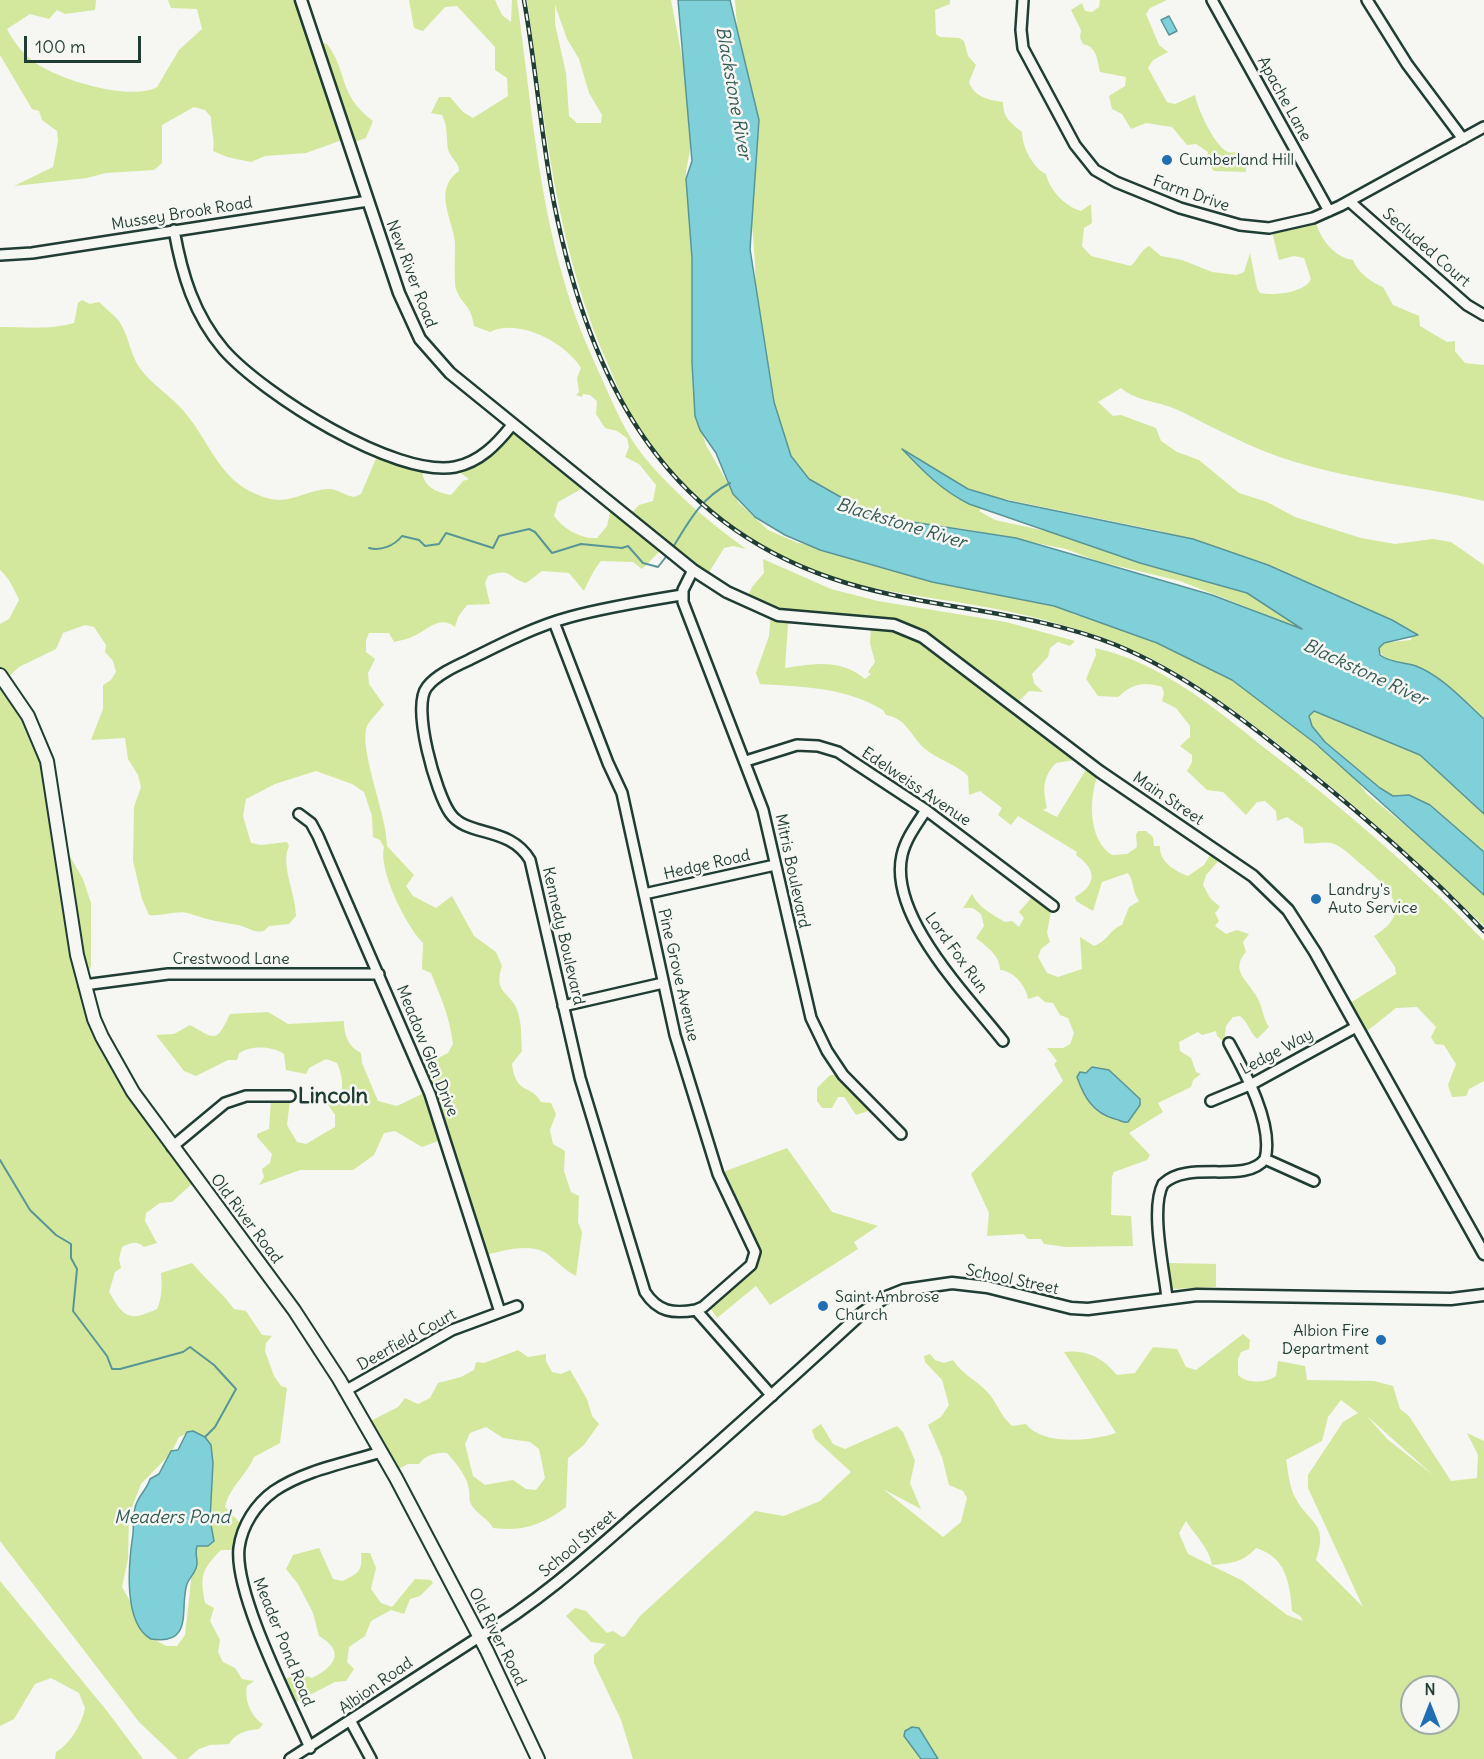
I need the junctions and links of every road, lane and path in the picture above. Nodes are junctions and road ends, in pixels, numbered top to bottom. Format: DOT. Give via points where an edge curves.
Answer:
graph roads {
  1 [pos="301,0"];
  2 [pos="1023,0"];
  3 [pos="1212,0"];
  4 [pos="1367,0"];
  5 [pos="1484,127"];
  6 [pos="1463,140"];
  7 [pos="368,201"];
  8 [pos="1350,201"];
  9 [pos="1329,212"];
  10 [pos="174,230"];
  11 [pos="0,255"];
  12 [pos="1484,315"];
  13 [pos="512,425"];
  14 [pos="678,558"];
  15 [pos="693,570"];
  16 [pos="682,595"];
  17 [pos="554,622"];
  18 [pos="0,675"];
  19 [pos="747,761"];
  20 [pos="926,810"];
  21 [pos="299,814"];
  22 [pos="775,865"];
  23 [pos="644,894"];
  24 [pos="1053,906"];
  25 [pos="379,974"];
  26 [pos="663,983"];
  27 [pos="84,985"];
  28 [pos="563,1006"];
  29 [pos="1356,1027"];
  30 [pos="1003,1041"];
  31 [pos="1229,1043"];
  32 [pos="1252,1084"];
  33 [pos="290,1096"];
  34 [pos="1210,1101"];
  35 [pos="901,1134"];
  36 [pos="172,1147"];
  37 [pos="1265,1159"];
  38 [pos="1314,1181"];
  39 [pos="1484,1254"];
  40 [pos="1484,1295"];
  41 [pos="1167,1298"];
  42 [pos="517,1305"];
  43 [pos="696,1310"];
  44 [pos="500,1312"];
  45 [pos="345,1391"];
  46 [pos="772,1396"];
  47 [pos="381,1452"];
  48 [pos="479,1637"];
  49 [pos="351,1722"];
  50 [pos="310,1748"];
  51 [pos="290,1759"];
  52 [pos="371,1759"];
  53 [pos="538,1759"];
  1 -- 7 [label="street, New River Road"];
  2 -- 9 [label="street, Farm Drive" via="1023,48 1075,145 1095,170 1180,208 1240,225 1282,226"];
  3 -- 9 [label="street, Apache Lane"];
  4 -- 6 [label="street" via="1407,64"];
  5 -- 6 [label="street, Farm Drive"];
  6 -- 8 [label="street, Farm Drive"];
  7 -- 10 [label="street, Mussey Brook Road"];
  7 -- 13 [label="street, New River Road" via="399,293 420,339 450,373"];
  8 -- 9 [label="street, Farm Drive"];
  8 -- 12 [label="street, Secluded Court" via="1467,305"];
  10 -- 11 [label="street, Mussey Brook Road"];
  10 -- 13 [label="street" via="190,297 225,351 259,381 324,425 365,445 428,467 452,467 477,458 497,444"];
  13 -- 14 [label="street, New River Road"];
  14 -- 15 [label="street, Main Street"];
  15 -- 16 [label="street"];
  15 -- 29 [label="street, Main Street" via="727,592 778,615 894,625 929,641 1099,771 1268,888 1303,931"];
  16 -- 17 [label="street, Kennedy Boulevard"];
  16 -- 19 [label="street, Mitris Boulevard"];
  17 -- 23 [label="street, Pine Grove Avenue" via="622,793"];
  17 -- 28 [label="street, Kennedy Boulevard" via="457,666 427,686 420,705 435,777 449,812 462,823 512,840 530,860"];
  18 -- 27 [label="main road, Old River Road" via="28,716 47,761"];
  19 -- 20 [label="street, Edelweiss Avenue" via="787,747 818,746 838,752"];
  19 -- 22 [label="street, Mitris Boulevard"];
  20 -- 24 [label="street, Edelweiss Avenue"];
  20 -- 30 [label="street, Lord Fox Run" via="902,855 902,884 909,912 922,938"];
  21 -- 25 [label="street, Meadow Glen Drive" via="311,823 318,836"];
  22 -- 23 [label="street, Hedge Road"];
  22 -- 35 [label="street, Mitris Boulevard" via="804,997 819,1035 843,1075"];
  23 -- 26 [label="street, Pine Grove Avenue"];
  25 -- 27 [label="street, Crestwood Lane" via="168,974"];
  25 -- 44 [label="street, Meadow Glen Drive" via="435,1109"];
  26 -- 28 [label="street"];
  26 -- 43 [label="street, Pine Grove Avenue" via="712,1157 755,1252 751,1265"];
  27 -- 36 [label="main road, Old River Road" via="111,1056"];
  28 -- 43 [label="street, Kennedy Boulevard" via="580,1078 645,1292 657,1307 665,1310"];
  29 -- 32 [label="street, Ledge Way"];
  29 -- 39 [label="street, Main Street"];
  31 -- 32 [label="street"];
  32 -- 34 [label="street, Ledge Way"];
  32 -- 37 [label="street" via="1263,1125"];
  33 -- 36 [label="street" via="235,1098"];
  36 -- 45 [label="main road, Old River Road" via="294,1310"];
  37 -- 38 [label="street"];
  37 -- 41 [label="street" via="1253,1168 1186,1173 1163,1184 1158,1208"];
  40 -- 41 [label="street, School Street" via="1451,1299 1221,1295"];
  41 -- 46 [label="street, School Street" via="1088,1310 964,1283 907,1289 862,1313"];
  42 -- 44 [label="street, Deerfield Court"];
  43 -- 46 [label="street"];
  44 -- 45 [label="street, Deerfield Court" via="452,1330"];
  45 -- 47 [label="main road, Old River Road"];
  46 -- 48 [label="street, School Street" via="570,1573"];
  47 -- 48 [label="main road, Old River Road"];
  47 -- 50 [label="street, Meader Pond Road" via="289,1482 252,1512 242,1536 242,1582"];
  48 -- 49 [label="street, Albion Road"];
  48 -- 53 [label="main road, Old River Road"];
  49 -- 50 [label="street, Albion Road"];
  49 -- 52 [label="street"];
  50 -- 51 [label="street, Albion Road"];
}
